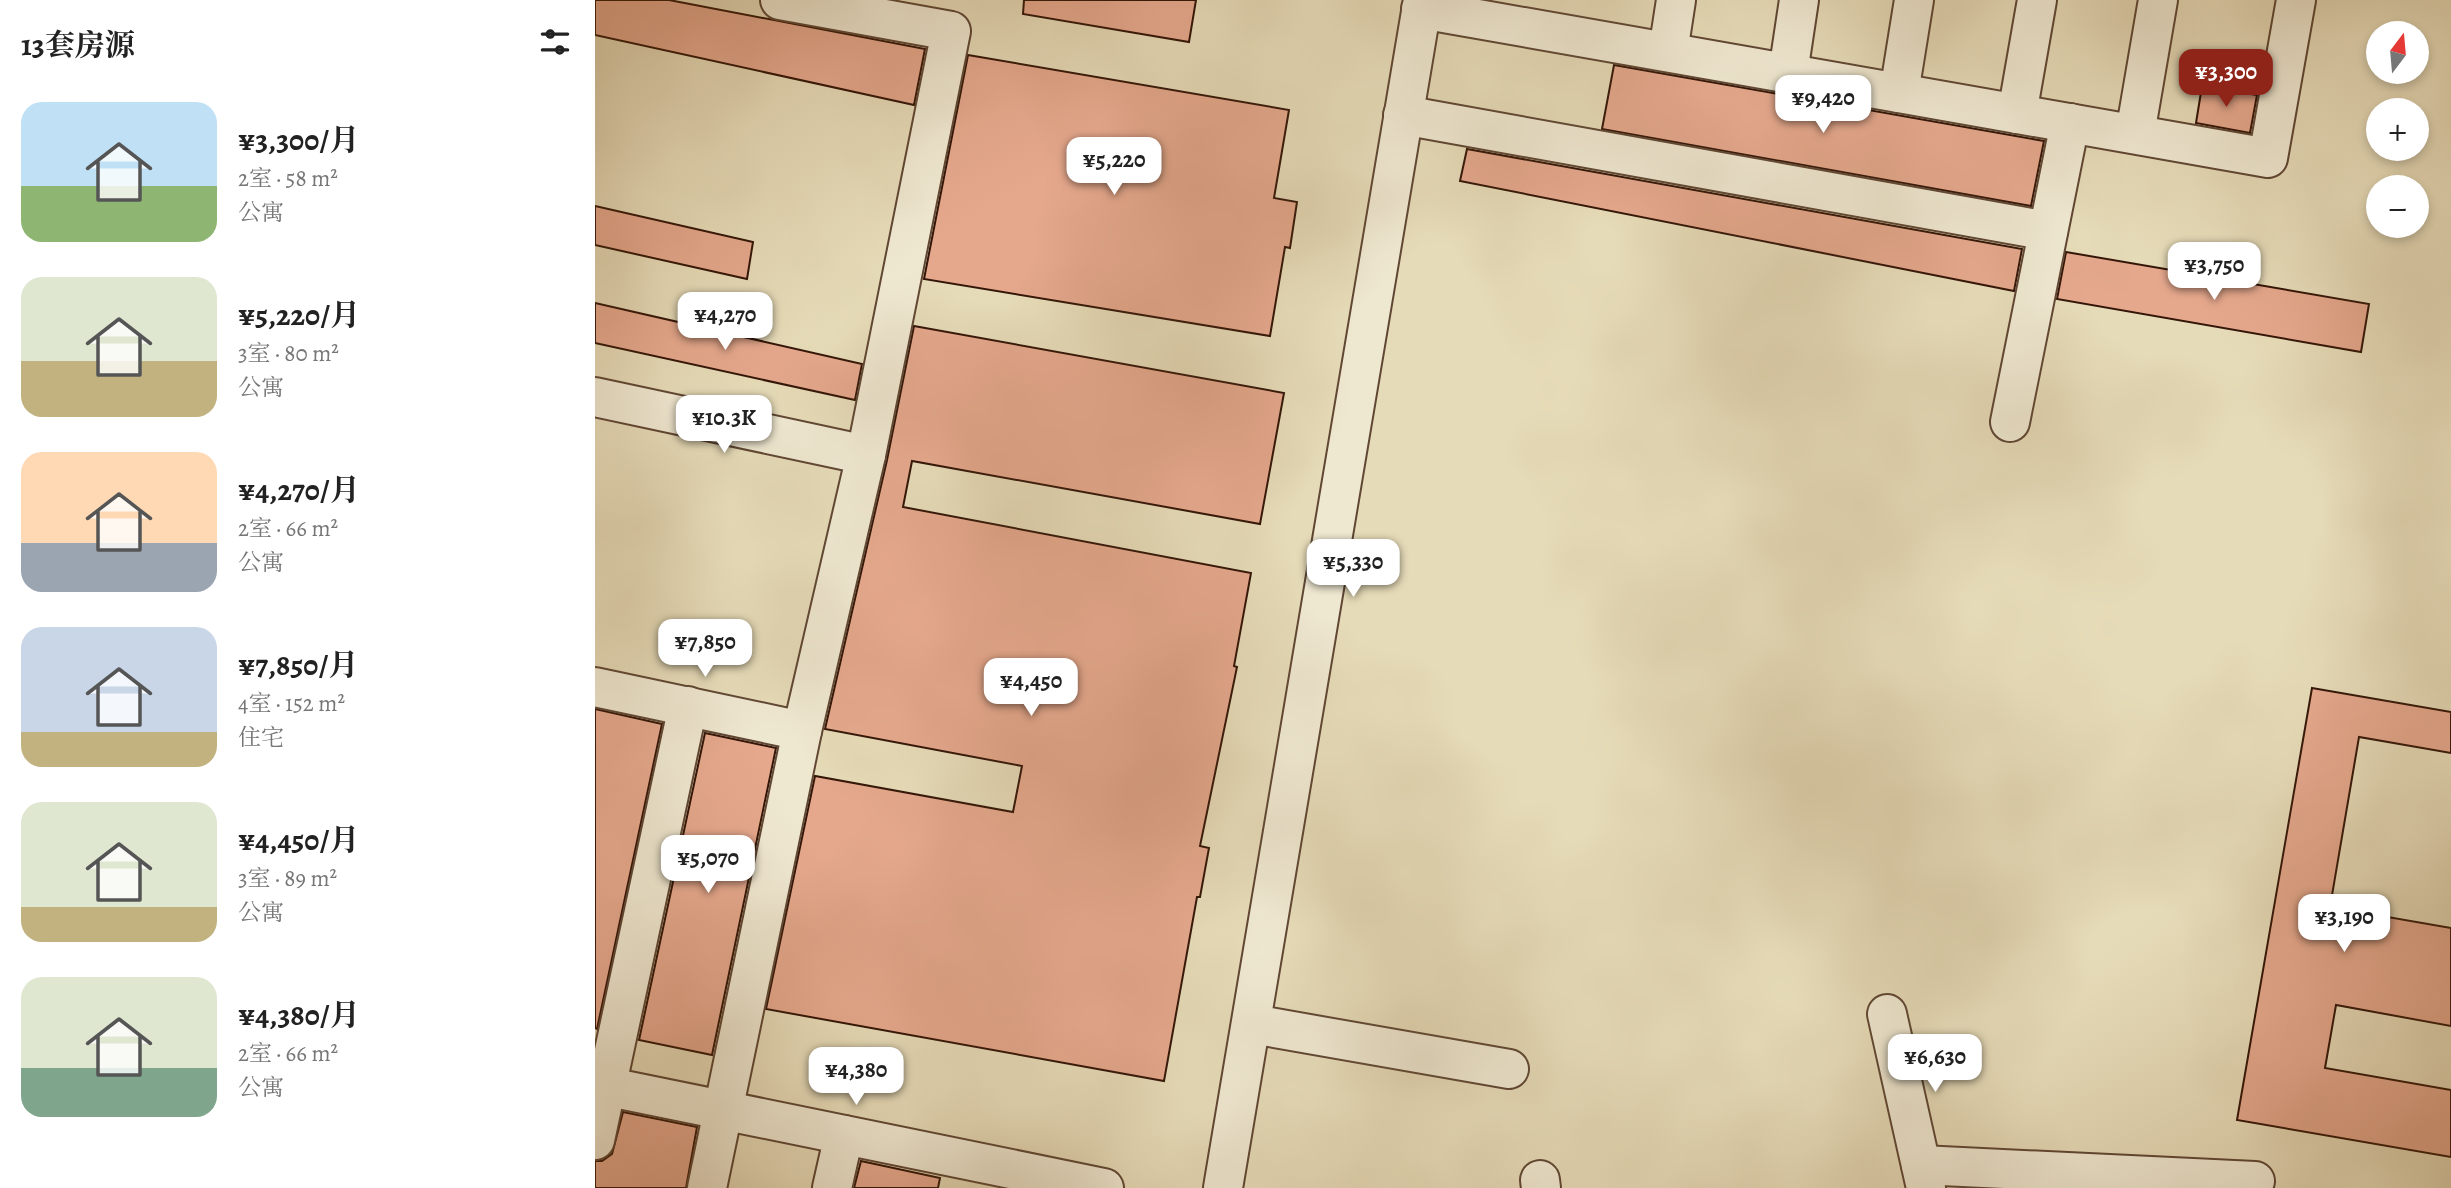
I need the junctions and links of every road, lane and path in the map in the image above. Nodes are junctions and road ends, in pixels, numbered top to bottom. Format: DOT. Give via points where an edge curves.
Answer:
graph roads {
  1 [pos="780,0"];
  2 [pos="1676,0"];
  3 [pos="1799,0"];
  4 [pos="1914,0"];
  5 [pos="2037,0"];
  6 [pos="2158,0"];
  7 [pos="2296,0"];
  8 [pos="1422,5"];
  9 [pos="1550,15"];
  10 [pos="1668,52"];
  11 [pos="1788,73"];
  12 [pos="1899,93"];
  13 [pos="2017,114"];
  14 [pos="1403,115"];
  15 [pos="2070,123"];
  16 [pos="2135,134"];
  17 [pos="2048,231"];
  18 [pos="595,397"];
  19 [pos="2010,422"];
  20 [pos="866,455"];
  21 [pos="595,687"];
  22 [pos="688,706"];
  23 [pos="802,731"];
  24 [pos="1887,1014"];
  25 [pos="1252,1024"];
  26 [pos="1509,1069"];
  27 [pos="601,1085"];
  28 [pos="724,1110"];
  29 [pos="844,1135"];
  30 [pos="595,1140"];
  31 [pos="1923,1176"];
  32 [pos="2255,1181"];
  33 [pos="707,1188"];
  34 [pos="832,1188"];
  35 [pos="1104,1188"];
  36 [pos="1223,1188"];
  1 -- 20 [label="street" via="951,31"];
  2 -- 10 [label="street"];
  3 -- 11 [label="street"];
  4 -- 12 [label="street"];
  5 -- 13 [label="street"];
  6 -- 16 [label="street"];
  7 -- 16 [label="street" via="2268,158"];
  8 -- 9 [label="street"];
  8 -- 14 [label="street"];
  9 -- 10 [label="street"];
  10 -- 11 [label="street"];
  11 -- 12 [label="street"];
  12 -- 13 [label="street"];
  13 -- 15 [label="street"];
  14 -- 17 [label="street"];
  14 -- 25 [label="street"];
  15 -- 16 [label="street"];
  15 -- 17 [label="street"];
  17 -- 19 [label="street"];
  18 -- 20 [label="street"];
  20 -- 23 [label="street"];
  21 -- 22 [label="street"];
  22 -- 23 [label="street"];
  22 -- 27 [label="street"];
  23 -- 28 [label="street"];
  24 -- 31 [label="street"];
  25 -- 26 [label="street"];
  25 -- 36 [label="street"];
  27 -- 28 [label="street"];
  27 -- 30 [label="street"];
  28 -- 29 [label="street"];
  28 -- 33 [label="street"];
  29 -- 34 [label="street"];
  29 -- 35 [label="street"];
  31 -- 32 [label="street"];
}
